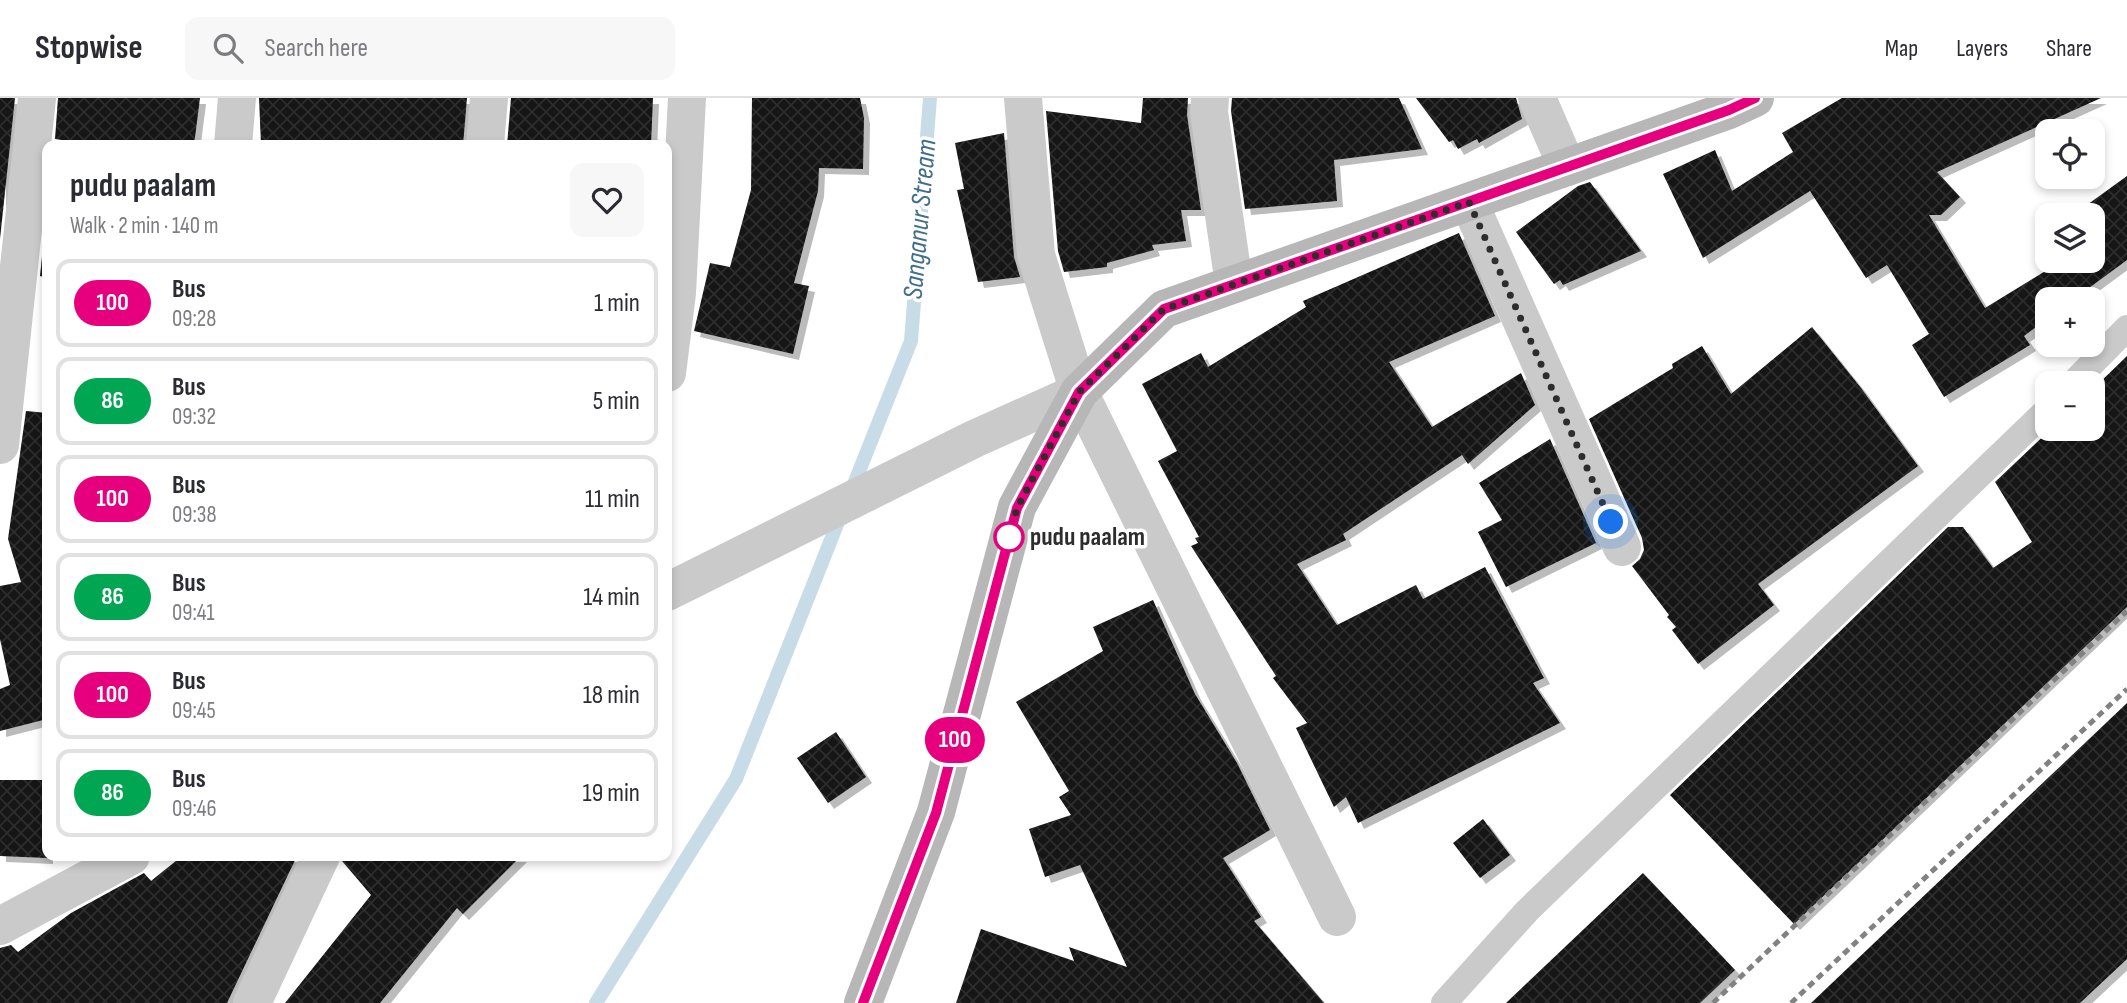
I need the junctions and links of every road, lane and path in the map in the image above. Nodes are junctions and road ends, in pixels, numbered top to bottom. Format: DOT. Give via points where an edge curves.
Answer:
graph roads {
  1 [pos="37,98"];
  2 [pos="237,98"];
  3 [pos="489,98"];
  4 [pos="687,98"];
  5 [pos="1023,98"];
  6 [pos="1210,98"];
  7 [pos="1537,98"];
  8 [pos="1755,98"];
  9 [pos="233,140"];
  10 [pos="485,140"];
  11 [pos="1567,167"];
  12 [pos="1469,202"];
  13 [pos="1234,284"];
  14 [pos="2127,328"];
  15 [pos="672,333"];
  16 [pos="2085,371"];
  17 [pos="1079,392"];
  18 [pos="2035,422"];
  19 [pos="0,445"];
  20 [pos="1622,547"];
  21 [pos="672,589"];
  22 [pos="122,861"];
  23 [pos="319,861"];
  24 [pos="1337,917"];
  25 [pos="0,926"];
  26 [pos="252,1003"];
  27 [pos="863,1003"];
  28 [pos="1444,1003"];
  1 -- 19 [label="street"];
  2 -- 9 [label="street"];
  3 -- 10 [label="street"];
  4 -- 15 [label="street"];
  5 -- 17 [label="street" via="1036,254"];
  6 -- 13 [label="street"];
  7 -- 11 [label="street"];
  8 -- 11 [label="main road"];
  11 -- 12 [label="main road"];
  12 -- 13 [label="main road"];
  12 -- 20 [label="street"];
  13 -- 17 [label="main road" via="1164,309"];
  14 -- 16 [label="lane"];
  17 -- 21 [label="street" via="974,439"];
  17 -- 24 [label="street"];
  17 -- 27 [label="main road" via="1017,508 936,813"];
  18 -- 28 [label="lane" via="1527,911"];
  22 -- 25 [label="street"];
  23 -- 26 [label="street"];
}
